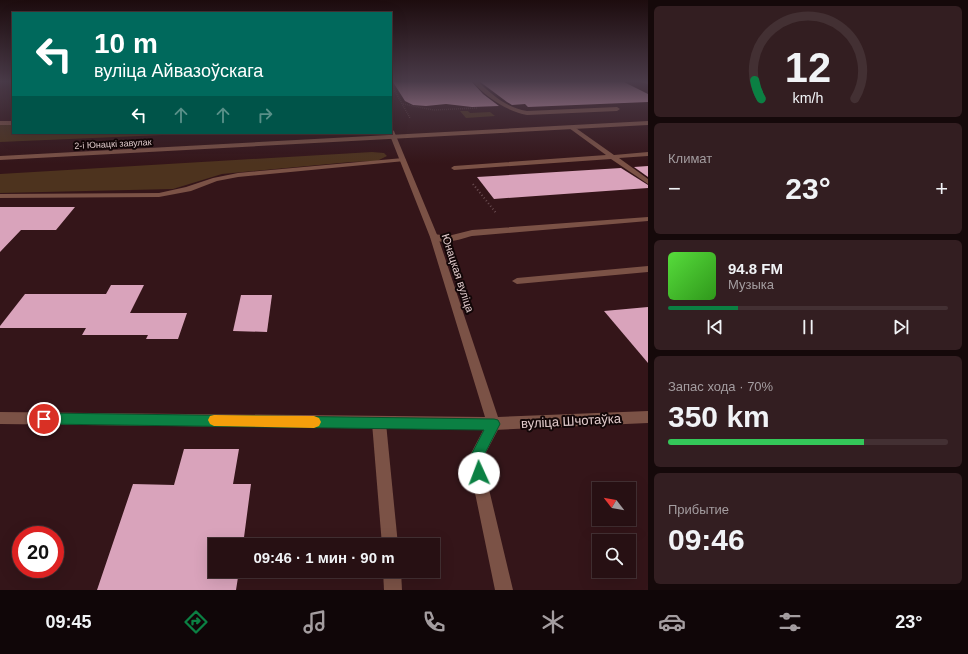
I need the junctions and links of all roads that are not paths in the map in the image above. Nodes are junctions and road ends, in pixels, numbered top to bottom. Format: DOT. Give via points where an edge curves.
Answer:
graph roads {
  1 [pos="509,109"];
  2 [pos="617,109"];
  3 [pos="0,123"];
  4 [pos="12,123"];
  5 [pos="648,123"];
  6 [pos="571,127"];
  7 [pos="392,134"];
  8 [pos="648,154"];
  9 [pos="613,157"];
  10 [pos="0,158"];
  11 [pos="403,160"];
  12 [pos="454,168"];
  13 [pos="648,182"];
  14 [pos="0,196"];
  15 [pos="648,219"];
  16 [pos="434,237"];
  17 [pos="648,269"];
  18 [pos="517,281"];
  19 [pos="648,417"];
  20 [pos="0,418"];
  21 [pos="379,423"];
  22 [pos="494,424"];
  23 [pos="389,538"];
  24 [pos="393,578"];
  25 [pos="394,590"];
  26 [pos="504,590"];
  1 -- 2 [label="street" via="527,113"];
  3 -- 4 [label="street"];
  5 -- 6 [label="street, 2-і Юнацкі завулак"];
  6 -- 7 [label="street, 2-і Юнацкі завулак"];
  6 -- 9 [label="street"];
  7 -- 10 [label="street, 2-і Юнацкі завулак"];
  7 -- 11 [label="street, Юнацкая вуліца"];
  8 -- 9 [label="street"];
  9 -- 12 [label="street"];
  9 -- 13 [label="street"];
  11 -- 14 [label="street" via="216,179 188,189 159,195"];
  11 -- 16 [label="street, Юнацкая вуліца"];
  15 -- 16 [label="street" via="472,234 448,239"];
  16 -- 22 [label="street, Юнацкая вуліца"];
  17 -- 18 [label="street"];
  19 -- 22 [label="street, вуліца Шчотаўка"];
  20 -- 21 [label="street, вуліца Шчотаўка"];
  21 -- 22 [label="street, вуліца Шчотаўка"];
  21 -- 23 [label="street"];
  22 -- 26 [label="street" via="475,459"];
  24 -- 25 [label="street"];
}
